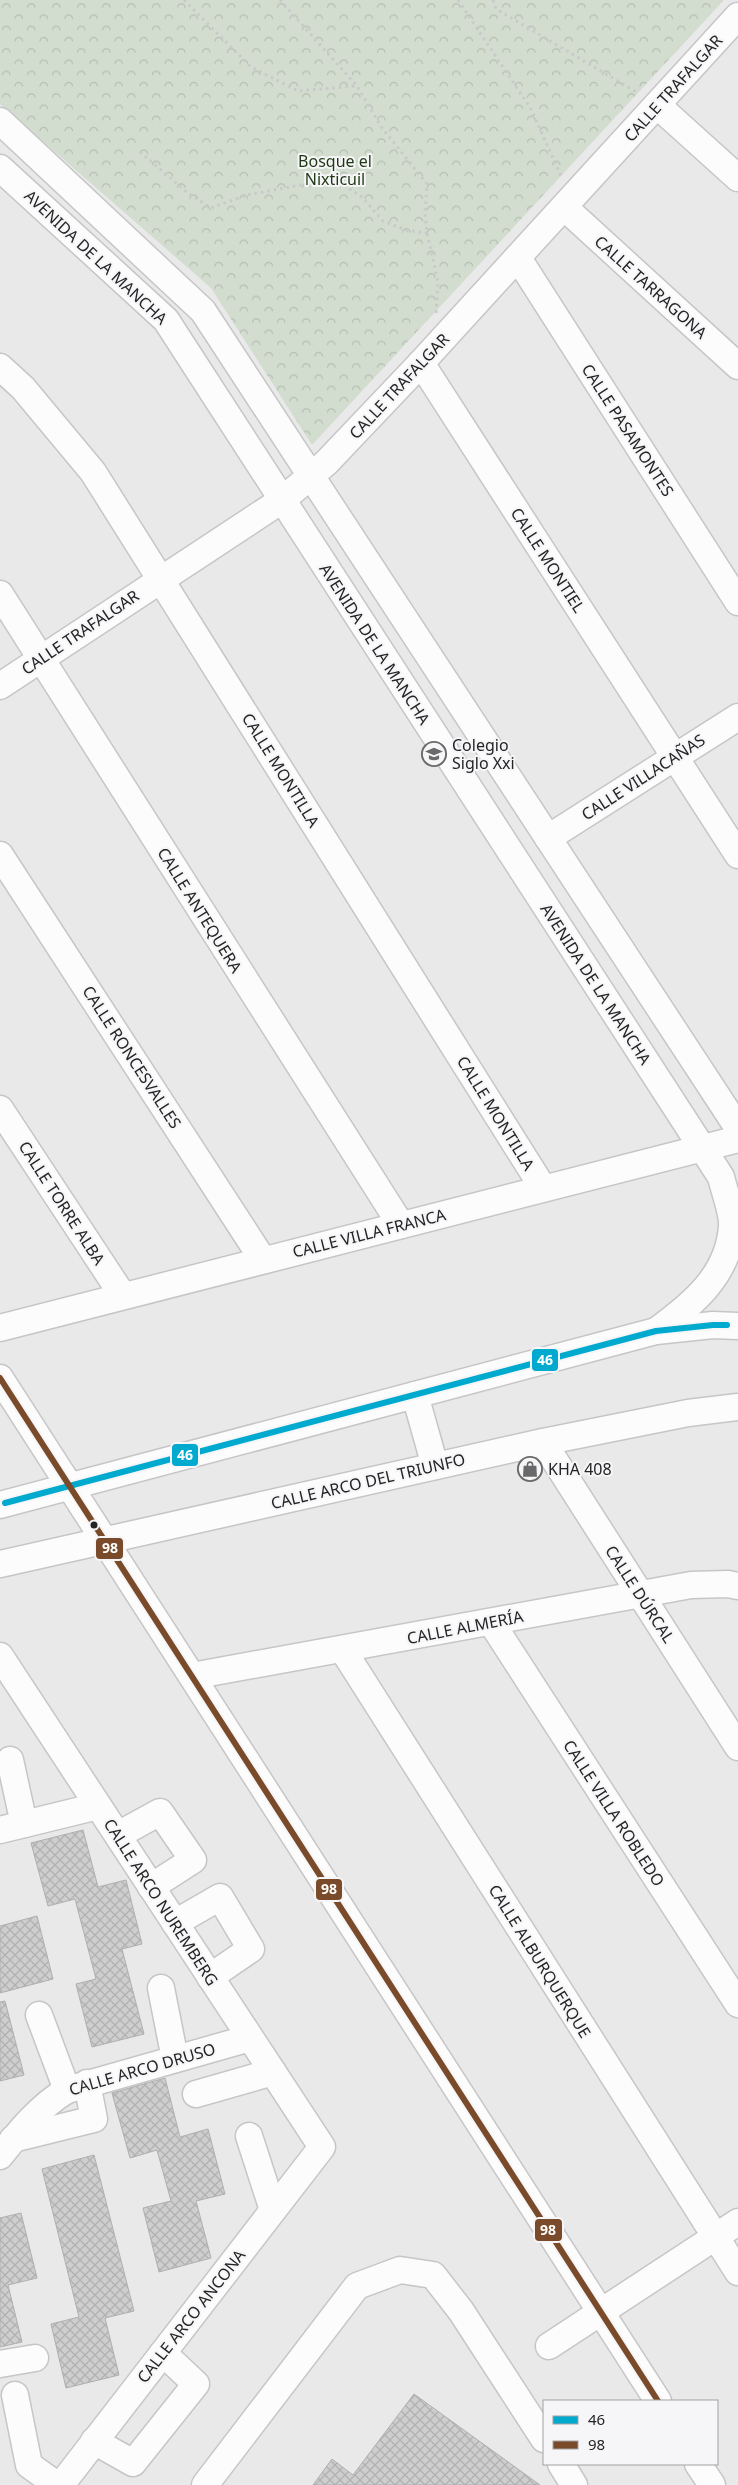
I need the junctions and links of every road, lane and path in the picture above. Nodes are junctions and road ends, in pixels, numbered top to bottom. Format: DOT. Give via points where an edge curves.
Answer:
graph roads {
  1 [pos="184,0"];
  2 [pos="280,0"];
  3 [pos="458,0"];
  4 [pos="493,0"];
  5 [pos="738,16"];
  6 [pos="357,86"];
  7 [pos="657,105"];
  8 [pos="0,121"];
  9 [pos="140,152"];
  10 [pos="0,168"];
  11 [pos="738,178"];
  12 [pos="564,195"];
  13 [pos="427,233"];
  14 [pos="518,258"];
  15 [pos="428,356"];
  16 [pos="738,366"];
  17 [pos="0,367"];
  18 [pos="311,477"];
  19 [pos="282,500"];
  20 [pos="161,578"];
  21 [pos="0,594"];
  22 [pos="738,602"];
  23 [pos="41,659"];
  24 [pos="0,686"];
  25 [pos="738,717"];
  26 [pos="675,756"];
  27 [pos="548,838"];
  28 [pos="737,853"];
  29 [pos="0,855"];
  30 [pos="0,1109"];
  31 [pos="738,1128"];
  32 [pos="738,1139"];
  33 [pos="702,1147"];
  34 [pos="543,1188"];
  35 [pos="401,1225"];
  36 [pos="263,1260"];
  37 [pos="123,1296"];
  38 [pos="738,1315"];
  39 [pos="725,1325"];
  40 [pos="0,1328"];
  41 [pos="656,1331"];
  42 [pos="0,1378"];
  43 [pos="415,1394"];
  44 [pos="738,1407"];
  45 [pos="543,1442"];
  46 [pos="434,1466"];
  47 [pos="70,1486"];
  48 [pos="0,1505"];
  49 [pos="105,1541"];
  50 [pos="0,1564"];
  51 [pos="738,1586"];
  52 [pos="640,1594"];
  53 [pos="491,1622"];
  54 [pos="343,1650"];
  55 [pos="0,1656"];
  56 [pos="192,1676"];
  57 [pos="738,1747"];
  58 [pos="10,1760"];
  59 [pos="98,1806"];
  60 [pos="12,1827"];
  61 [pos="118,1835"];
  62 [pos="151,1887"];
  63 [pos="175,1924"];
  64 [pos="210,1977"];
  65 [pos="161,1988"];
  66 [pos="738,2004"];
  67 [pos="39,2015"];
  68 [pos="250,2038"];
  69 [pos="175,2059"];
  70 [pos="273,2072"];
  71 [pos="77,2086"];
  72 [pos="196,2094"];
  73 [pos="249,2136"];
  74 [pos="7,2148"];
  75 [pos="322,2148"];
  76 [pos="273,2210"];
  77 [pos="738,2222"];
  78 [pos="715,2237"];
  79 [pos="738,2272"];
  80 [pos="601,2312"];
  81 [pos="549,2346"];
  82 [pos="163,2353"];
  83 [pos="35,2358"];
  84 [pos="0,2364"];
  85 [pos="15,2395"];
  86 [pos="657,2400"];
  87 [pos="543,2437"];
  88 [pos="94,2441"];
  89 [pos="561,2465"];
  90 [pos="699,2465"];
  91 [pos="59,2485"];
  92 [pos="205,2485"];
  93 [pos="574,2485"];
  94 [pos="712,2485"];
  1 -- 6 [label="path" via="251,67 298,91"];
  2 -- 6 [label="path"];
  3 -- 12 [label="path" via="531,109"];
  4 -- 7 [label="path" via="496,9"];
  5 -- 7 [label="street, CALLE TRAFALGAR"];
  6 -- 13 [label="path" via="382,128 427,184"];
  7 -- 11 [label="street"];
  7 -- 12 [label="street, CALLE TRAFALGAR"];
  8 -- 18 [label="street, AVENIDA DE LA MANCHA" via="203,311"];
  9 -- 13 [label="path" via="189,194 211,208 247,195 322,181 342,184 362,197 383,221 406,230"];
  10 -- 19 [label="street, AVENIDA DE LA MANCHA" via="166,320"];
  12 -- 14 [label="street, CALLE TRAFALGAR"];
  12 -- 16 [label="street, CALLE TARRAGONA"];
  13 -- 15 [label="path" via="438,282"];
  14 -- 15 [label="street, CALLE TRAFALGAR"];
  14 -- 22 [label="street, CALLE PASAMONTES"];
  15 -- 18 [label="street, CALLE TRAFALGAR"];
  15 -- 26 [label="street, CALLE MONTIEL"];
  17 -- 20 [label="street, CALLE MONTILLA" via="23,388 93,472"];
  18 -- 19 [label="street, CALLE TRAFALGAR"];
  18 -- 27 [label="street, AVENIDA DE LA MANCHA"];
  19 -- 20 [label="street, CALLE TRAFALGAR"];
  19 -- 33 [label="street, AVENIDA DE LA MANCHA"];
  20 -- 23 [label="street, CALLE TRAFALGAR"];
  20 -- 34 [label="street, CALLE MONTILLA"];
  21 -- 23 [label="street, CALLE ANTEQUERA"];
  23 -- 24 [label="street, CALLE TRAFALGAR"];
  23 -- 35 [label="street, CALLE ANTEQUERA"];
  25 -- 26 [label="street, CALLE VILLACAÑAS"];
  26 -- 27 [label="street, CALLE VILLACAÑAS"];
  26 -- 28 [label="street, CALLE MONTIEL"];
  27 -- 31 [label="street, AVENIDA DE LA MANCHA"];
  29 -- 36 [label="street, CALLE RONCESVALLES"];
  30 -- 37 [label="street, CALLE TORRE ALBA"];
  32 -- 33 [label="street, CALLE VILLA FRANCA"];
  33 -- 34 [label="street, CALLE VILLA FRANCA"];
  33 -- 41 [label="street, AVENIDA DE LA MANCHA" via="721,1177 732,1225 723,1263 703,1293"];
  34 -- 35 [label="street, CALLE VILLA FRANCA"];
  35 -- 36 [label="street, CALLE VILLA FRANCA"];
  36 -- 37 [label="street, CALLE VILLA FRANCA"];
  37 -- 40 [label="street, CALLE VILLA FRANCA"];
  38 -- 39 [label="street"];
  39 -- 41 [label="street"];
  41 -- 43 [label="street"];
  42 -- 47 [label="street"];
  43 -- 46 [label="street"];
  43 -- 47 [label="street"];
  44 -- 45 [label="street, CALLE ARCO DEL TRIUNFO" via="688,1413"];
  45 -- 46 [label="street, CALLE ARCO DEL TRIUNFO"];
  45 -- 52 [label="street, CALLE DÚRCAL"];
  46 -- 49 [label="street, CALLE ARCO DEL TRIUNFO"];
  47 -- 48 [label="street"];
  47 -- 49 [label="street"];
  49 -- 50 [label="street, CALLE ARCO DEL TRIUNFO"];
  49 -- 56 [label="street"];
  51 -- 52 [label="street, CALLE ALMERÍA" via="691,1585"];
  52 -- 53 [label="street, CALLE ALMERÍA"];
  52 -- 57 [label="street, CALLE DÚRCAL"];
  53 -- 54 [label="street, CALLE ALMERÍA"];
  53 -- 66 [label="street, CALLE VILLA ROBLEDO"];
  54 -- 56 [label="street, CALLE ALMERÍA"];
  54 -- 78 [label="street, CALLE ALBURQUERQUE"];
  55 -- 59 [label="street, CALLE ARCO NUREMBERG"];
  56 -- 80 [label="street"];
  58 -- 60 [label="street"];
  59 -- 60 [label="street"];
  59 -- 61 [label="street, CALLE ARCO NUREMBERG"];
  61 -- 62 [label="street, CALLE ARCO NUREMBERG"];
  61 -- 62 [label="street" via="160,1812 193,1860"];
  62 -- 63 [label="street, CALLE ARCO NUREMBERG"];
  63 -- 64 [label="street, CALLE ARCO NUREMBERG"];
  63 -- 64 [label="street" via="220,1897 251,1949"];
  64 -- 68 [label="street, CALLE ARCO NUREMBERG"];
  65 -- 69 [label="street"];
  67 -- 71 [label="street"];
  68 -- 69 [label="street, CALLE ARCO DRUSO"];
  68 -- 70 [label="street, CALLE ARCO NUREMBERG"];
  69 -- 71 [label="street, CALLE ARCO DRUSO"];
  70 -- 72 [label="street"];
  70 -- 75 [label="street, CALLE ARCO NUREMBERG"];
  71 -- 74 [label="street, CALLE ARCO DRUSO" via="50,2101"];
  71 -- 74 [label="street" via="94,2119"];
  73 -- 76 [label="street"];
  75 -- 76 [label="street, CALLE ARCO ANCONA"];
  76 -- 82 [label="street, CALLE ARCO ANCONA"];
  77 -- 78 [label="street"];
  78 -- 79 [label="street, CALLE ALBURQUERQUE"];
  78 -- 80 [label="street"];
  80 -- 81 [label="street"];
  80 -- 86 [label="street"];
  82 -- 88 [label="street, CALLE ARCO ANCONA"];
  82 -- 88 [label="street" via="196,2384 133,2463"];
  83 -- 84 [label="street"];
  85 -- 91 [label="street" via="28,2465"];
  87 -- 92 [label="street" via="461,2311 433,2275 400,2270 357,2286"];
  88 -- 91 [label="street, CALLE ARCO ANCONA"];
  89 -- 93 [label="street"];
  90 -- 94 [label="street"];
}
